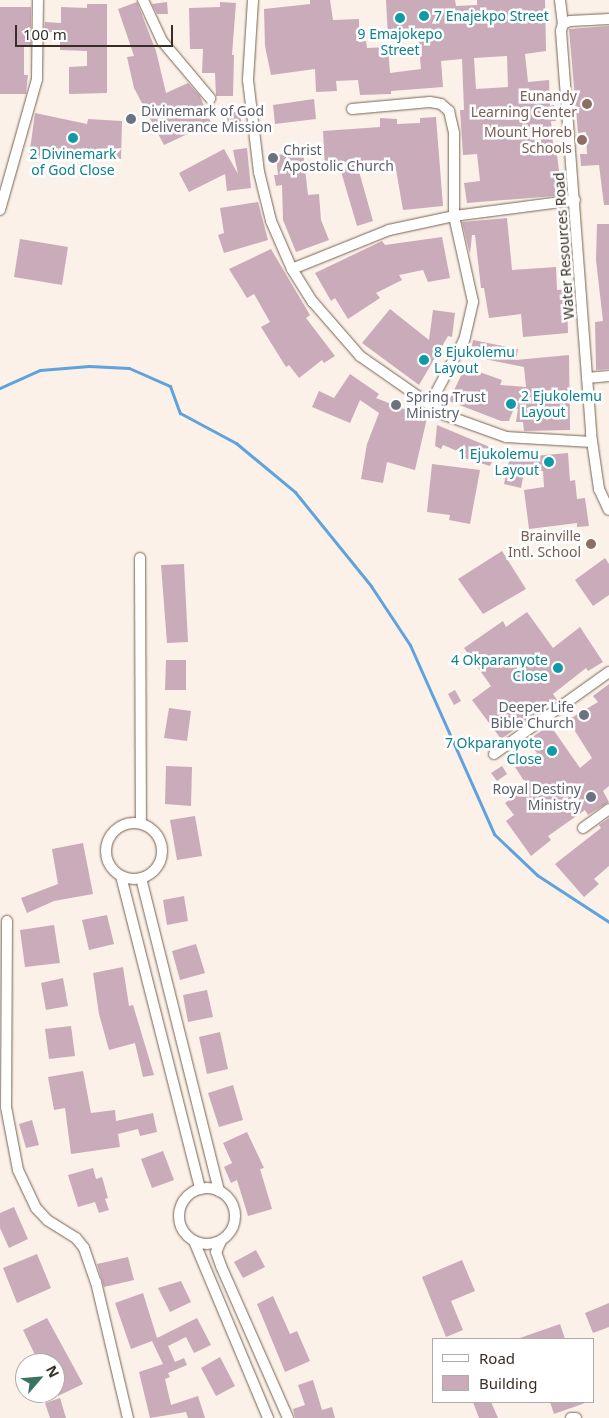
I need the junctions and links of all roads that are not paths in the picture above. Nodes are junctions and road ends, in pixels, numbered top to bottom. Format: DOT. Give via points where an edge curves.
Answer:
graph roads {
  1 [pos="38,0"];
  2 [pos="143,0"];
  3 [pos="253,0"];
  4 [pos="560,0"];
  5 [pos="609,19"];
  6 [pos="563,24"];
  7 [pos="210,98"];
  8 [pos="352,109"];
  9 [pos="574,200"];
  10 [pos="0,210"];
  11 [pos="454,216"];
  12 [pos="292,269"];
  13 [pos="609,376"];
  14 [pos="587,378"];
  15 [pos="430,404"];
  16 [pos="592,442"];
  17 [pos="609,510"];
  18 [pos="140,558"];
  19 [pos="609,672"];
  20 [pos="494,754"];
  21 [pos="609,809"];
  22 [pos="141,823"];
  23 [pos="583,828"];
  24 [pos="120,876"];
  25 [pos="141,878"];
  26 [pos="6,922"];
  27 [pos="165,981"];
  28 [pos="148,985"];
  29 [pos="170,1002"];
  30 [pos="153,1006"];
  31 [pos="189,1077"];
  32 [pos="171,1081"];
  33 [pos="195,1099"];
  34 [pos="177,1104"];
  35 [pos="200,1189"];
  36 [pos="218,1191"];
  37 [pos="194,1241"];
  38 [pos="221,1241"];
  39 [pos="256,1343"];
  40 [pos="240,1349"];
  41 [pos="263,1361"];
  42 [pos="248,1367"];
  43 [pos="128,1418"];
  44 [pos="268,1418"];
  45 [pos="288,1418"];
  46 [pos="571,1418"];
  47 [pos="576,1418"];
  1 -- 10 [label="street" via="37,79"];
  2 -- 7 [label="street" via="162,40"];
  3 -- 12 [label="street" via="248,80 253,131 271,221"];
  4 -- 6 [label="street, Water Resources Road"];
  5 -- 6 [label="street"];
  6 -- 9 [label="street, Water Resources Road"];
  8 -- 11 [label="street" via="430,102 441,104 449,111 454,133"];
  9 -- 11 [label="street"];
  9 -- 14 [label="street, Water Resources Road"];
  11 -- 12 [label="street" via="389,230"];
  11 -- 15 [label="street" via="473,302 464,340"];
  12 -- 15 [label="street" via="313,302 360,356"];
  13 -- 14 [label="street"];
  14 -- 16 [label="street, Water Resources Road"];
  15 -- 16 [label="street" via="445,414 506,438"];
  16 -- 17 [label="street, Water Resources Road" via="599,489"];
  18 -- 22 [label="street"];
  19 -- 20 [label="street"];
  21 -- 23 [label="street"];
  22 -- 24 [label="street" via="122,825 108,840 108,860"];
  22 -- 25 [label="street" via="158,836 162,856 154,870"];
  24 -- 25 [label="street"];
  24 -- 28 [label="street"];
  25 -- 27 [label="street"];
  26 -- 43 [label="street" via="6,1107 18,1170 36,1208 76,1238 84,1248"];
  27 -- 28 [label="street"];
  27 -- 29 [label="street"];
  28 -- 30 [label="street"];
  29 -- 30 [label="street"];
  29 -- 31 [label="street"];
  30 -- 32 [label="street"];
  31 -- 32 [label="street"];
  31 -- 33 [label="street"];
  32 -- 34 [label="street"];
  33 -- 34 [label="street"];
  33 -- 36 [label="street"];
  34 -- 35 [label="street"];
  35 -- 36 [label="street"];
  35 -- 37 [label="street" via="184,1200 179,1218"];
  36 -- 38 [label="street" via="226,1196 235,1211 232,1228"];
  37 -- 38 [label="street" via="203,1244"];
  37 -- 40 [label="street"];
  38 -- 39 [label="street" via="216,1252"];
  39 -- 40 [label="street"];
  39 -- 41 [label="street"];
  40 -- 42 [label="street"];
  41 -- 42 [label="street"];
  41 -- 45 [label="street"];
  42 -- 44 [label="street"];
  46 -- 47 [label="street"];
}
